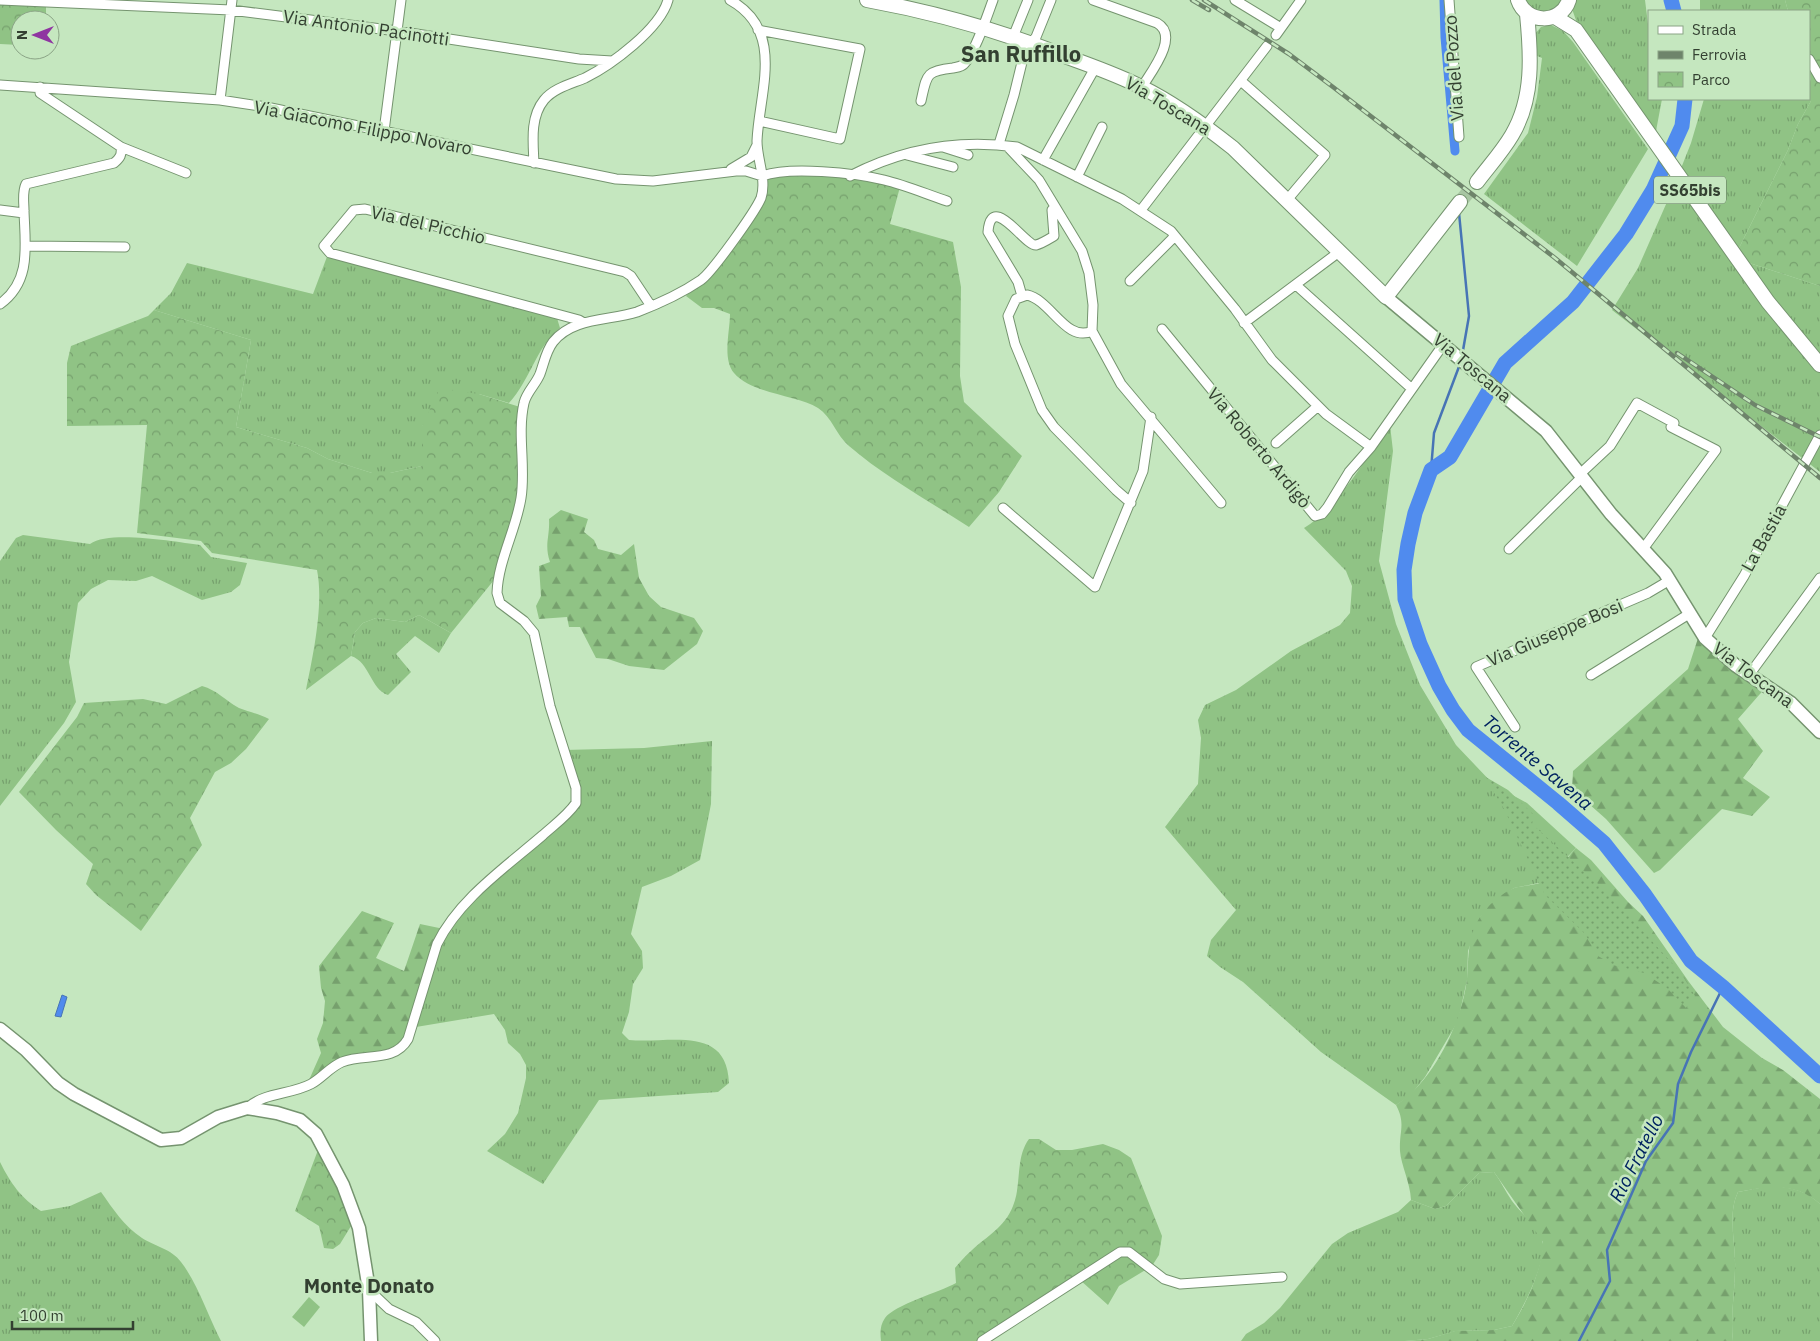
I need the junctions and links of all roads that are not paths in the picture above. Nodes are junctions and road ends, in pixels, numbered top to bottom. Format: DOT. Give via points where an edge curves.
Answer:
graph roads {
  1 [pos="0,0"];
  2 [pos="232,0"];
  3 [pos="401,0"];
  4 [pos="668,0"];
  5 [pos="730,0"];
  6 [pos="867,0"];
  7 [pos="994,0"];
  8 [pos="1028,0"];
  9 [pos="1051,0"];
  10 [pos="1093,0"];
  11 [pos="1235,0"];
  12 [pos="1301,0"];
  13 [pos="1449,0"];
  14 [pos="1518,0"];
  15 [pos="1569,2"];
  16 [pos="231,10"];
  17 [pos="1527,14"];
  18 [pos="1549,18"];
  19 [pos="983,26"];
  20 [pos="758,30"];
  21 [pos="1576,30"];
  22 [pos="397,31"];
  23 [pos="1013,37"];
  24 [pos="1530,42"];
  25 [pos="1030,43"];
  26 [pos="1267,46"];
  27 [pos="612,61"];
  28 [pos="1810,61"];
  29 [pos="1096,68"];
  30 [pos="1820,78"];
  31 [pos="1241,82"];
  32 [pos="0,85"];
  33 [pos="40,87"];
  34 [pos="1142,87"];
  35 [pos="220,100"];
  36 [pos="920,101"];
  37 [pos="759,121"];
  38 [pos="1205,126"];
  39 [pos="1102,128"];
  40 [pos="384,130"];
  41 [pos="1459,137"];
  42 [pos="757,143"];
  43 [pos="1002,145"];
  44 [pos="940,146"];
  45 [pos="121,148"];
  46 [pos="907,154"];
  47 [pos="968,155"];
  48 [pos="1043,160"];
  49 [pos="534,163"];
  50 [pos="953,167"];
  51 [pos="724,172"];
  52 [pos="186,173"];
  53 [pos="762,176"];
  54 [pos="850,176"];
  55 [pos="1076,177"];
  56 [pos="1476,182"];
  57 [pos="1287,200"];
  58 [pos="947,201"];
  59 [pos="1460,202"];
  60 [pos="1056,208"];
  61 [pos="0,210"];
  62 [pos="1141,210"];
  63 [pos="24,213"];
  64 [pos="1175,236"];
  65 [pos="26,246"];
  66 [pos="125,247"];
  67 [pos="1339,252"];
  68 [pos="1130,281"];
  69 [pos="1296,285"];
  70 [pos="1022,296"];
  71 [pos="1386,297"];
  72 [pos="0,304"];
  73 [pos="650,306"];
  74 [pos="584,323"];
  75 [pos="1244,323"];
  76 [pos="1162,329"];
  77 [pos="1092,331"];
  78 [pos="1448,350"];
  79 [pos="1820,366"];
  80 [pos="1412,389"];
  81 [pos="1318,406"];
  82 [pos="1151,417"];
  83 [pos="1820,435"];
  84 [pos="1276,443"];
  85 [pos="1370,447"];
  86 [pos="1581,476"];
  87 [pos="1131,503"];
  88 [pos="1221,503"];
  89 [pos="1003,508"];
  90 [pos="1509,549"];
  91 [pos="1643,549"];
  92 [pos="1820,578"];
  93 [pos="1670,580"];
  94 [pos="1689,614"];
  95 [pos="1705,638"];
  96 [pos="1749,674"];
  97 [pos="1591,676"];
  98 [pos="1515,726"];
  99 [pos="1820,732"];
  100 [pos="0,1029"];
  101 [pos="247,1108"];
  102 [pos="1282,1277"];
  103 [pos="369,1290"];
  104 [pos="371,1341"];
  105 [pos="434,1341"];
  106 [pos="982,1341"];
  1 -- 16 [label="street, Via Antonio Pacinotti"];
  2 -- 16 [label="street"];
  3 -- 22 [label="street"];
  4 -- 27 [label="street" via="656,20"];
  5 -- 20 [label="street" via="742,9"];
  6 -- 19 [label="main road, Via Toscana"];
  7 -- 19 [label="street"];
  8 -- 23 [label="street"];
  9 -- 25 [label="street" via="1038,33"];
  10 -- 34 [label="street" via="1164,28 1166,44"];
  11 -- 12 [label="street" via="1278,32"];
  13 -- 41 [label="street, Via del Pozzo"];
  14 -- 17 [label="main road"];
  15 -- 18 [label="main road"];
  15 -- 21 [label="main road, SS65bis"];
  16 -- 22 [label="street, Via Antonio Pacinotti"];
  16 -- 35 [label="street"];
  17 -- 18 [label="main road"];
  17 -- 24 [label="main road"];
  18 -- 21 [label="main road, SS65bis"];
  18 -- 24 [label="main road" via="1536,26"];
  19 -- 23 [label="main road, Via Toscana"];
  19 -- 36 [label="street" via="962,66 936,70 928,76"];
  20 -- 37 [label="street" via="767,70"];
  20 -- 37 [label="street" via="860,49 840,139"];
  21 -- 79 [label="main road, SS65bis" via="1768,302"];
  22 -- 27 [label="street, Via Antonio Pacinotti" via="579,60"];
  22 -- 40 [label="street"];
  23 -- 25 [label="main road, Via Toscana"];
  24 -- 56 [label="main road" via="1529,80 1521,114 1513,134"];
  25 -- 29 [label="main road, Via Toscana"];
  25 -- 43 [label="street" via="1023,55"];
  26 -- 31 [label="street"];
  27 -- 49 [label="street" via="544,100 534,121"];
  28 -- 30 [label="street"];
  29 -- 34 [label="main road, Via Toscana"];
  29 -- 48 [label="street"];
  31 -- 38 [label="street"];
  31 -- 57 [label="street" via="1325,155"];
  32 -- 33 [label="street, Via Giacomo Filippo Novaro"];
  33 -- 35 [label="street, Via Giacomo Filippo Novaro"];
  33 -- 45 [label="street" via="40,93 46,98"];
  34 -- 38 [label="main road, Via Toscana"];
  35 -- 40 [label="street, Via Giacomo Filippo Novaro"];
  37 -- 42 [label="street"];
  38 -- 57 [label="main road, Via Toscana"];
  38 -- 62 [label="street"];
  39 -- 55 [label="street"];
  40 -- 49 [label="street, Via Giacomo Filippo Novaro"];
  42 -- 51 [label="street, Via Giacomo Filippo Novaro" via="744,163"];
  42 -- 53 [label="street"];
  43 -- 44 [label="street"];
  43 -- 48 [label="street" via="1017,147"];
  43 -- 60 [label="street" via="1039,180"];
  44 -- 46 [label="street"];
  44 -- 47 [label="street"];
  45 -- 52 [label="street"];
  45 -- 63 [label="street" via="120,158 114,163 26,184"];
  46 -- 50 [label="street"];
  46 -- 54 [label="street"];
  48 -- 55 [label="street"];
  49 -- 51 [label="street, Via Giacomo Filippo Novaro" via="631,181"];
  51 -- 53 [label="street, Via Giacomo Filippo Novaro" via="746,171"];
  53 -- 54 [label="street" via="792,170"];
  53 -- 73 [label="street" via="763,191 758,203 714,268 702,279"];
  54 -- 58 [label="street" via="884,180"];
  55 -- 62 [label="street"];
  57 -- 67 [label="main road, Via Toscana"];
  59 -- 71 [label="main road"];
  60 -- 70 [label="street" via="1052,210 1054,236 1036,245 1030,244 1007,220 1000,217 989,223 988,232 1018,282"];
  60 -- 77 [label="street" via="1082,251 1089,273"];
  61 -- 63 [label="street"];
  62 -- 64 [label="street"];
  63 -- 65 [label="street"];
  64 -- 68 [label="street"];
  64 -- 75 [label="street"];
  65 -- 66 [label="street"];
  65 -- 72 [label="street" via="18,285"];
  67 -- 69 [label="street"];
  67 -- 71 [label="main road, Via Toscana"];
  69 -- 75 [label="street"];
  69 -- 80 [label="street"];
  70 -- 77 [label="street" via="1033,296 1043,302 1075,332 1085,334"];
  70 -- 87 [label="street" via="1016,299 1008,316 1035,397 1054,427"];
  71 -- 78 [label="main road, Via Toscana"];
  73 -- 74 [label="street"];
  73 -- 74 [label="street, Via del Picchio" via="625,272 365,209 354,210 324,246 330,253"];
  74 -- 101 [label="street" via="552,342 524,402 521,498 497,593 500,603 534,633 550,706 576,788 576,803 444,929 403,1048 384,1056 343,1062 312,1083 265,1097"];
  75 -- 81 [label="street" via="1272,360"];
  76 -- 85 [label="street, Via Roberto Ardigò" via="1315,516 1327,508 1349,472"];
  77 -- 82 [label="street" via="1121,384"];
  78 -- 80 [label="street, Via Roberto Ardigò"];
  78 -- 86 [label="main road, Via Toscana" via="1546,431"];
  80 -- 85 [label="street, Via Roberto Ardigò"];
  81 -- 84 [label="street"];
  81 -- 85 [label="street"];
  82 -- 87 [label="street" via="1143,472"];
  82 -- 88 [label="street"];
  83 -- 95 [label="street, La Bastia" via="1740,583"];
  86 -- 90 [label="street"];
  86 -- 91 [label="main road, Via Toscana"];
  86 -- 91 [label="street" via="1610,446 1637,403 1674,423 1673,428 1716,450"];
  87 -- 89 [label="street" via="1095,587"];
  91 -- 93 [label="main road, Via Toscana"];
  92 -- 96 [label="street"];
  93 -- 94 [label="main road, Via Toscana"];
  93 -- 98 [label="street, Via Giuseppe Bosi" via="1648,593 1476,667"];
  94 -- 95 [label="main road, Via Toscana"];
  94 -- 97 [label="street"];
  95 -- 96 [label="main road, Via Toscana"];
  96 -- 99 [label="main road, Via Toscana" via="1791,703"];
  100 -- 101 [label="main road" via="58,1083 161,1140 181,1138 218,1116"];
  101 -- 103 [label="main road" via="300,1120 316,1134 343,1185 359,1228"];
  102 -- 106 [label="street" via="1180,1284 1164,1279 1129,1252 1120,1252"];
  103 -- 104 [label="main road"];
  103 -- 105 [label="street" via="390,1309 416,1322"];
}
